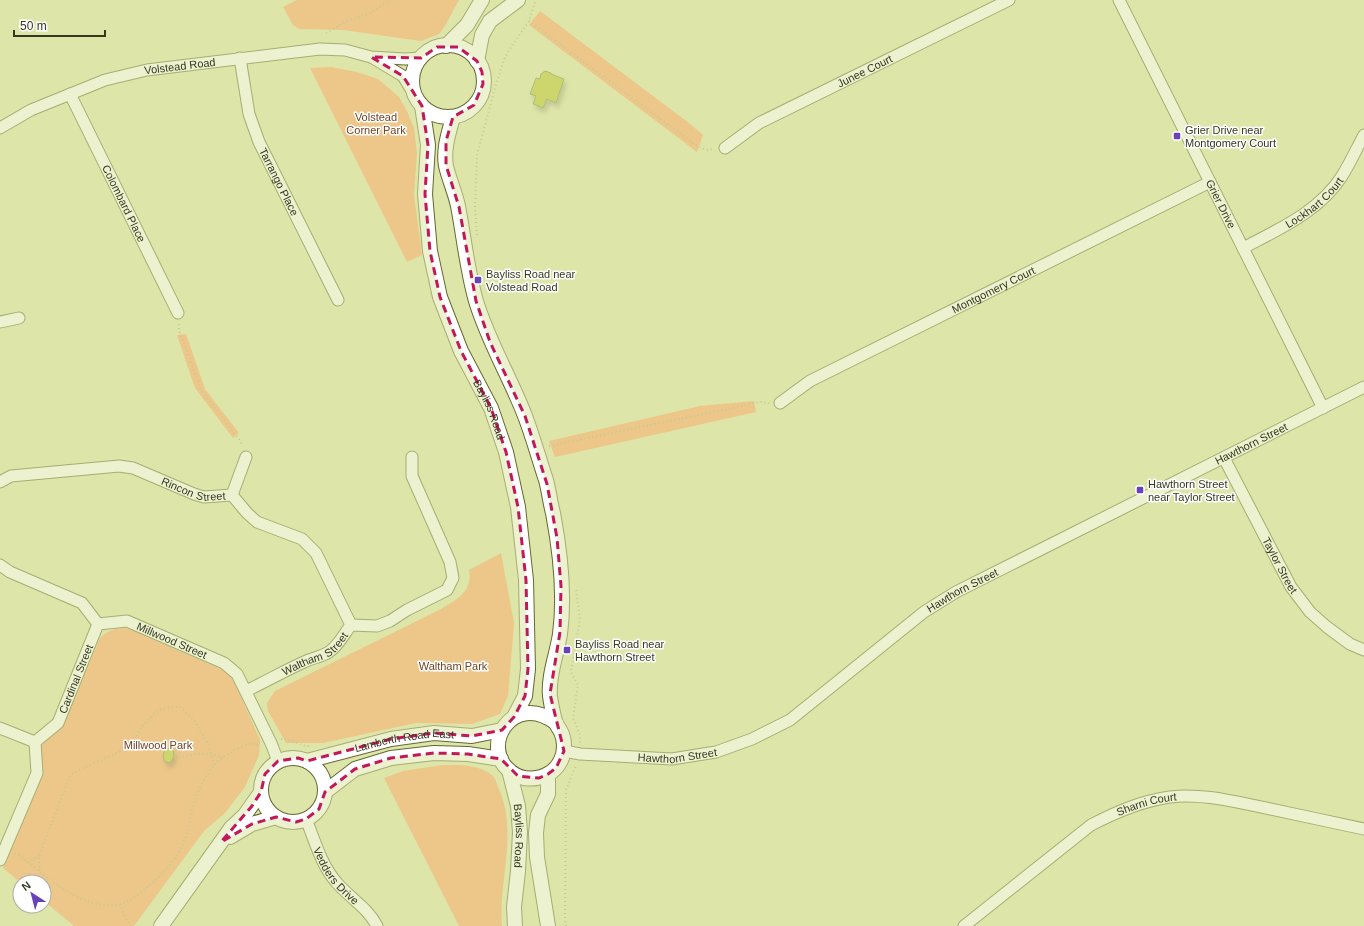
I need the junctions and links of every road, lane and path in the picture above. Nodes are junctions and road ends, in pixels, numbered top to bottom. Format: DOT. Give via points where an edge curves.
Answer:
graph roads {
  1 [pos="390,0"];
  2 [pos="482,0"];
  3 [pos="518,0"];
  4 [pos="1009,0"];
  5 [pos="1119,0"];
  6 [pos="529,22"];
  7 [pos="326,33"];
  8 [pos="446,46"];
  9 [pos="371,57"];
  10 [pos="240,58"];
  11 [pos="421,58"];
  12 [pos="477,61"];
  13 [pos="70,94"];
  14 [pos="414,94"];
  15 [pos="422,106"];
  16 [pos="453,117"];
  17 [pos="0,128"];
  18 [pos="1364,135"];
  19 [pos="724,148"];
  20 [pos="1210,182"];
  21 [pos="1243,248"];
  22 [pos="338,300"];
  23 [pos="178,313"];
  24 [pos="19,318"];
  25 [pos="0,322"];
  26 [pos="1364,387"];
  27 [pos="780,403"];
  28 [pos="1323,408"];
  29 [pos="550,446"];
  30 [pos="246,457"];
  31 [pos="412,457"];
  32 [pos="1224,458"];
  33 [pos="0,482"];
  34 [pos="232,495"];
  35 [pos="0,565"];
  36 [pos="98,624"];
  37 [pos="351,625"];
  38 [pos="1364,650"];
  39 [pos="552,671"];
  40 [pos="571,672"];
  41 [pos="246,691"];
  42 [pos="514,718"];
  43 [pos="556,723"];
  44 [pos="0,728"];
  45 [pos="502,730"];
  46 [pos="34,742"];
  47 [pos="271,743"];
  48 [pos="311,746"];
  49 [pos="564,751"];
  50 [pos="212,754"];
  51 [pos="223,757"];
  52 [pos="175,758"];
  53 [pos="501,759"];
  54 [pos="278,761"];
  55 [pos="307,761"];
  56 [pos="214,765"];
  57 [pos="509,770"];
  58 [pos="548,774"];
  59 [pos="261,792"];
  60 [pos="325,792"];
  61 [pos="276,817"];
  62 [pos="306,819"];
  63 [pos="1364,830"];
  64 [pos="221,842"];
  65 [pos="39,856"];
  66 [pos="1,858"];
  67 [pos="28,862"];
  68 [pos="40,871"];
  69 [pos="120,904"];
  70 [pos="131,926"];
  71 [pos="161,926"];
  72 [pos="377,926"];
  73 [pos="515,926"];
  74 [pos="548,926"];
  75 [pos="964,926"];
  1 -- 7 [label="path" via="368,14 346,21"];
  2 -- 8 [label="street, Bayliss Road" via="467,25"];
  3 -- 12 [label="street" via="490,21 482,35"];
  4 -- 19 [label="street, Junee Court" via="758,123"];
  5 -- 20 [label="street, Grier Drive"];
  6 -- 19 [label="path" via="694,144 706,150"];
  8 -- 11 [label="street, Bayliss Road" via="437,47"];
  8 -- 12 [label="street" via="458,47 469,52"];
  9 -- 10 [label="street, Volstead Road" via="345,50 320,49"];
  9 -- 11 [label="street, Volstead Road"];
  9 -- 14 [label="street, Volstead Road" via="403,76"];
  10 -- 13 [label="street, Volstead Road" via="147,70 105,80"];
  10 -- 22 [label="street, Tarrango Place" via="249,114 259,142"];
  11 -- 14 [label="street, Bayliss Road" via="412,75"];
  12 -- 16 [label="street" via="483,78 481,95 465,113"];
  13 -- 17 [label="street, Volstead Road" via="31,110"];
  13 -- 23 [label="street, Colombard Place"];
  14 -- 15 [label="street, Bayliss Road"];
  15 -- 16 [label="street, Bayliss Road" via="442,117"];
  15 -- 42 [label="street, Bayliss Road" via="428,145 425,194 430,250 440,297 461,350 491,408 506,452 518,507 526,580 528,669 525,696"];
  16 -- 39 [label="street" via="446,141 446,165 457,201 464,250 476,301 490,342 525,416 547,484 557,538 561,586 560,632"];
  18 -- 21 [label="street, Lockhart Court" via="1342,177 1324,198 1301,217"];
  20 -- 21 [label="street, Grier Drive"];
  20 -- 27 [label="street, Montgomery Court" via="810,381"];
  21 -- 28 [label="street, Grier Drive"];
  23 -- 30 [label="path" via="179,330 201,390 241,442"];
  24 -- 25 [label="street"];
  26 -- 28 [label="street, Hawthorn Street"];
  27 -- 29 [label="path" via="761,402"];
  28 -- 32 [label="street, Hawthorn Street"];
  30 -- 34 [label="street"];
  31 -- 37 [label="street, Waltham Street" via="412,476 450,562 453,578 446,590 390,621 377,626"];
  32 -- 38 [label="street, Taylor Street" via="1291,587 1310,612 1327,627 1350,644"];
  32 -- 49 [label="street, Hawthorn Street" via="956,592 924,612 790,720 752,739 716,752 672,759"];
  33 -- 34 [label="street, Rincon Street" via="11,476 119,466 134,468 204,497"];
  34 -- 37 [label="street, Rincon Street" via="257,522 302,539 316,553"];
  35 -- 36 [label="street" via="10,572 82,603"];
  36 -- 41 [label="street, Millwood Street" via="127,621 224,663 237,674"];
  36 -- 46 [label="street, Cardinal Street" via="58,723"];
  37 -- 41 [label="street, Waltham Street" via="330,651"];
  39 -- 40 [label="path"];
  39 -- 43 [label="street" via="550,694"];
  41 -- 47 [label="street, Millwood Street"];
  42 -- 43 [label="street" via="525,713 536,713 547,716"];
  42 -- 45 [label="street, Bayliss Road"];
  43 -- 49 [label="street" via="564,741"];
  44 -- 46 [label="street"];
  45 -- 53 [label="street, Bayliss Road" via="498,740"];
  45 -- 55 [label="street, Lamberth Road East" via="472,736 434,733 392,739"];
  46 -- 66 [label="street" via="37,773"];
  47 -- 48 [label="path" via="280,739"];
  47 -- 51 [label="path" via="263,746 252,743 244,745"];
  47 -- 54 [label="street, Millwood Street"];
  49 -- 58 [label="street" via="556,768"];
  50 -- 51 [label="path"];
  50 -- 52 [label="path" via="200,753"];
  50 -- 56 [label="path"];
  50 -- 65 [label="path" via="194,720 180,707 161,709 140,729 131,745 70,776"];
  51 -- 56 [label="path"];
  53 -- 57 [label="street, Bayliss Road"];
  53 -- 60 [label="street, Lamberth Road East" via="434,752 391,758 355,769"];
  54 -- 55 [label="street, Lamberth Road East" via="288,758"];
  54 -- 59 [label="street" via="265,774"];
  55 -- 60 [label="street" via="321,774"];
  56 -- 69 [label="path" via="198,793 186,837 179,852 153,882 130,900"];
  57 -- 58 [label="street, Bayliss Road" via="528,779"];
  57 -- 73 [label="street, Bayliss Road" via="518,806 520,832 514,907"];
  58 -- 74 [label="street, Bayliss Road" via="548,794 538,815 536,833 537,857"];
  59 -- 61 [label="street" via="263,802"];
  59 -- 64 [label="street"];
  60 -- 62 [label="street, Lamberth Road East" via="324,801 313,815"];
  61 -- 62 [label="street" via="291,822"];
  61 -- 64 [label="street" via="252,824"];
  62 -- 72 [label="street, Vedders Drive" via="324,864 337,883 373,917"];
  63 -- 75 [label="street, Sharni Court" via="1200,796 1170,797 1140,803 1091,825"];
  64 -- 71 [label="street"];
  65 -- 67 [label="path"];
  65 -- 68 [label="path"];
  66 -- 67 [label="path" via="18,854"];
  67 -- 68 [label="path"];
  68 -- 69 [label="path" via="88,902 109,906"];
  69 -- 70 [label="path"];
}
